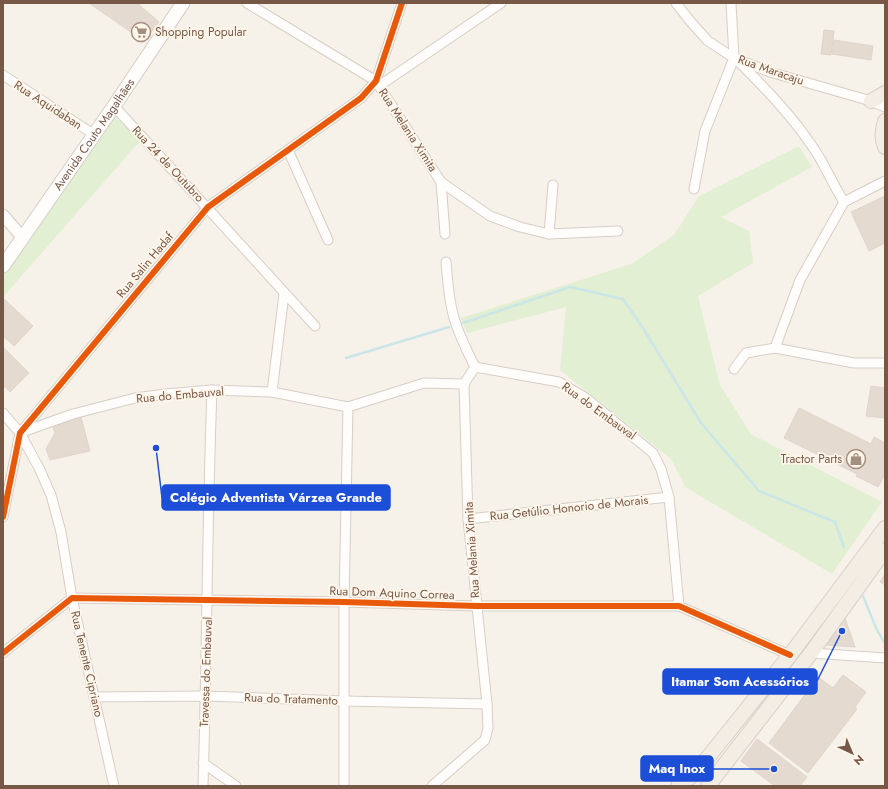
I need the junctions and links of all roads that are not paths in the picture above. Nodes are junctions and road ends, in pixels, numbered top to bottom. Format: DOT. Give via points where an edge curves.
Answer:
graph roads {
  1 [pos="183,3"];
  2 [pos="247,3"];
  3 [pos="402,3"];
  4 [pos="501,3"];
  5 [pos="676,3"];
  6 [pos="731,3"];
  7 [pos="734,58"];
  8 [pos="3,75"];
  9 [pos="378,84"];
  10 [pos="885,93"];
  11 [pos="871,101"];
  12 [pos="114,106"];
  13 [pos="885,107"];
  14 [pos="885,121"];
  15 [pos="93,134"];
  16 [pos="885,147"];
  17 [pos="288,150"];
  18 [pos="885,181"];
  19 [pos="441,182"];
  20 [pos="552,185"];
  21 [pos="694,189"];
  22 [pos="844,202"];
  23 [pos="208,207"];
  24 [pos="3,215"];
  25 [pos="618,231"];
  26 [pos="445,234"];
  27 [pos="549,234"];
  28 [pos="23,238"];
  29 [pos="328,240"];
  30 [pos="446,262"];
  31 [pos="3,266"];
  32 [pos="284,294"];
  33 [pos="315,326"];
  34 [pos="775,348"];
  35 [pos="885,363"];
  36 [pos="476,367"];
  37 [pos="734,369"];
  38 [pos="464,384"];
  39 [pos="212,390"];
  40 [pos="272,392"];
  41 [pos="348,407"];
  42 [pos="3,413"];
  43 [pos="20,433"];
  44 [pos="669,497"];
  45 [pos="3,517"];
  46 [pos="468,519"];
  47 [pos="885,528"];
  48 [pos="885,550"];
  49 [pos="72,598"];
  50 [pos="208,600"];
  51 [pos="344,602"];
  52 [pos="476,606"];
  53 [pos="679,606"];
  54 [pos="3,653"];
  55 [pos="811,653"];
  56 [pos="790,655"];
  57 [pos="885,658"];
  58 [pos="205,696"];
  59 [pos="95,697"];
  60 [pos="344,701"];
  61 [pos="487,704"];
  62 [pos="203,763"];
  63 [pos="114,786"];
  64 [pos="203,786"];
  65 [pos="236,786"];
  66 [pos="344,786"];
  67 [pos="432,786"];
  68 [pos="678,786"];
  69 [pos="708,786"];
  1 -- 12 [label="main road, Avenida Couto Magalhães"];
  2 -- 9 [label="street, Rua Melania Ximita"];
  3 -- 9 [label="street"];
  4 -- 9 [label="street"];
  5 -- 7 [label="street, Rua Maracaju" via="708,41"];
  6 -- 7 [label="street"];
  7 -- 11 [label="street, Rua Maracaju" via="770,72"];
  7 -- 21 [label="street" via="705,131"];
  7 -- 22 [label="street" via="768,90 797,125 818,155"];
  8 -- 15 [label="street, Rua Aquidaban"];
  9 -- 17 [label="street, Rua Salin Hadaf"];
  9 -- 19 [label="street, Rua Melania Ximita"];
  10 -- 11 [label="main road"];
  11 -- 13 [label="street, Rua Maracaju"];
  12 -- 15 [label="main road, Avenida Couto Magalhães"];
  12 -- 23 [label="street, Rua 24 de Outubro"];
  14 -- 16 [label="main road" via="882,130"];
  15 -- 28 [label="main road, Avenida Couto Magalhães"];
  17 -- 23 [label="street, Rua Salin Hadaf"];
  17 -- 29 [label="street"];
  18 -- 22 [label="street"];
  19 -- 26 [label="street, Rua Melania Ximita"];
  19 -- 27 [label="street" via="490,216"];
  20 -- 27 [label="street"];
  22 -- 34 [label="street" via="800,280"];
  23 -- 32 [label="street, Rua 24 de Outubro"];
  23 -- 43 [label="street, Rua Salin Hadaf"];
  24 -- 28 [label="street"];
  25 -- 27 [label="street"];
  28 -- 31 [label="main road, Avenida Couto Magalhães"];
  30 -- 36 [label="street" via="456,324"];
  32 -- 33 [label="street, Rua 24 de Outubro"];
  32 -- 40 [label="street"];
  34 -- 35 [label="street" via="854,363"];
  34 -- 37 [label="street" via="746,353"];
  36 -- 38 [label="street"];
  36 -- 44 [label="street, Rua do Embauval" via="559,382 575,391 653,453 661,468"];
  38 -- 41 [label="street, Rua do Embauval" via="424,383"];
  38 -- 46 [label="street, Rua Melania Ximita"];
  39 -- 40 [label="street, Rua do Embauval"];
  39 -- 43 [label="street, Rua do Embauval" via="136,398 73,414"];
  39 -- 50 [label="street, Travessa do Embauval" via="208,486"];
  40 -- 41 [label="street, Rua do Embauval"];
  41 -- 51 [label="street"];
  42 -- 43 [label="street, Rua Tenente Cipriano"];
  43 -- 45 [label="street, Rua Salin Hadaf"];
  43 -- 49 [label="street, Rua Tenente Cipriano" via="51,495 61,532"];
  44 -- 46 [label="street, Rua Getúlio Honorio de Morais"];
  44 -- 53 [label="street, Rua do Embauval"];
  46 -- 52 [label="street, Rua Melania Ximita"];
  47 -- 56 [label="main road"];
  48 -- 55 [label="main road"];
  49 -- 50 [label="street, Rua Dom Aquino Correa"];
  49 -- 54 [label="street"];
  49 -- 59 [label="street, Rua Tenente Cipriano"];
  50 -- 51 [label="street, Rua Dom Aquino Correa"];
  50 -- 58 [label="street, Travessa do Embauval"];
  51 -- 52 [label="street, Rua Dom Aquino Correa"];
  51 -- 60 [label="street"];
  52 -- 53 [label="street, Rua Dom Aquino Correa"];
  52 -- 61 [label="street, Rua Melania Ximita"];
  53 -- 56 [label="street, Rua Dom Aquino Correa"];
  55 -- 57 [label="street"];
  55 -- 69 [label="main road"];
  56 -- 68 [label="main road" via="693,775"];
  58 -- 59 [label="street, Rua do Tratamento"];
  58 -- 60 [label="street, Rua do Tratamento"];
  58 -- 62 [label="street, Travessa do Embauval"];
  59 -- 63 [label="street, Rua Tenente Cipriano"];
  60 -- 61 [label="street, Rua do Tratamento"];
  60 -- 66 [label="street"];
  61 -- 67 [label="street, Rua Melania Ximita" via="488,728 485,740"];
  62 -- 64 [label="street, Travessa do Embauval"];
  62 -- 65 [label="street"];
}
